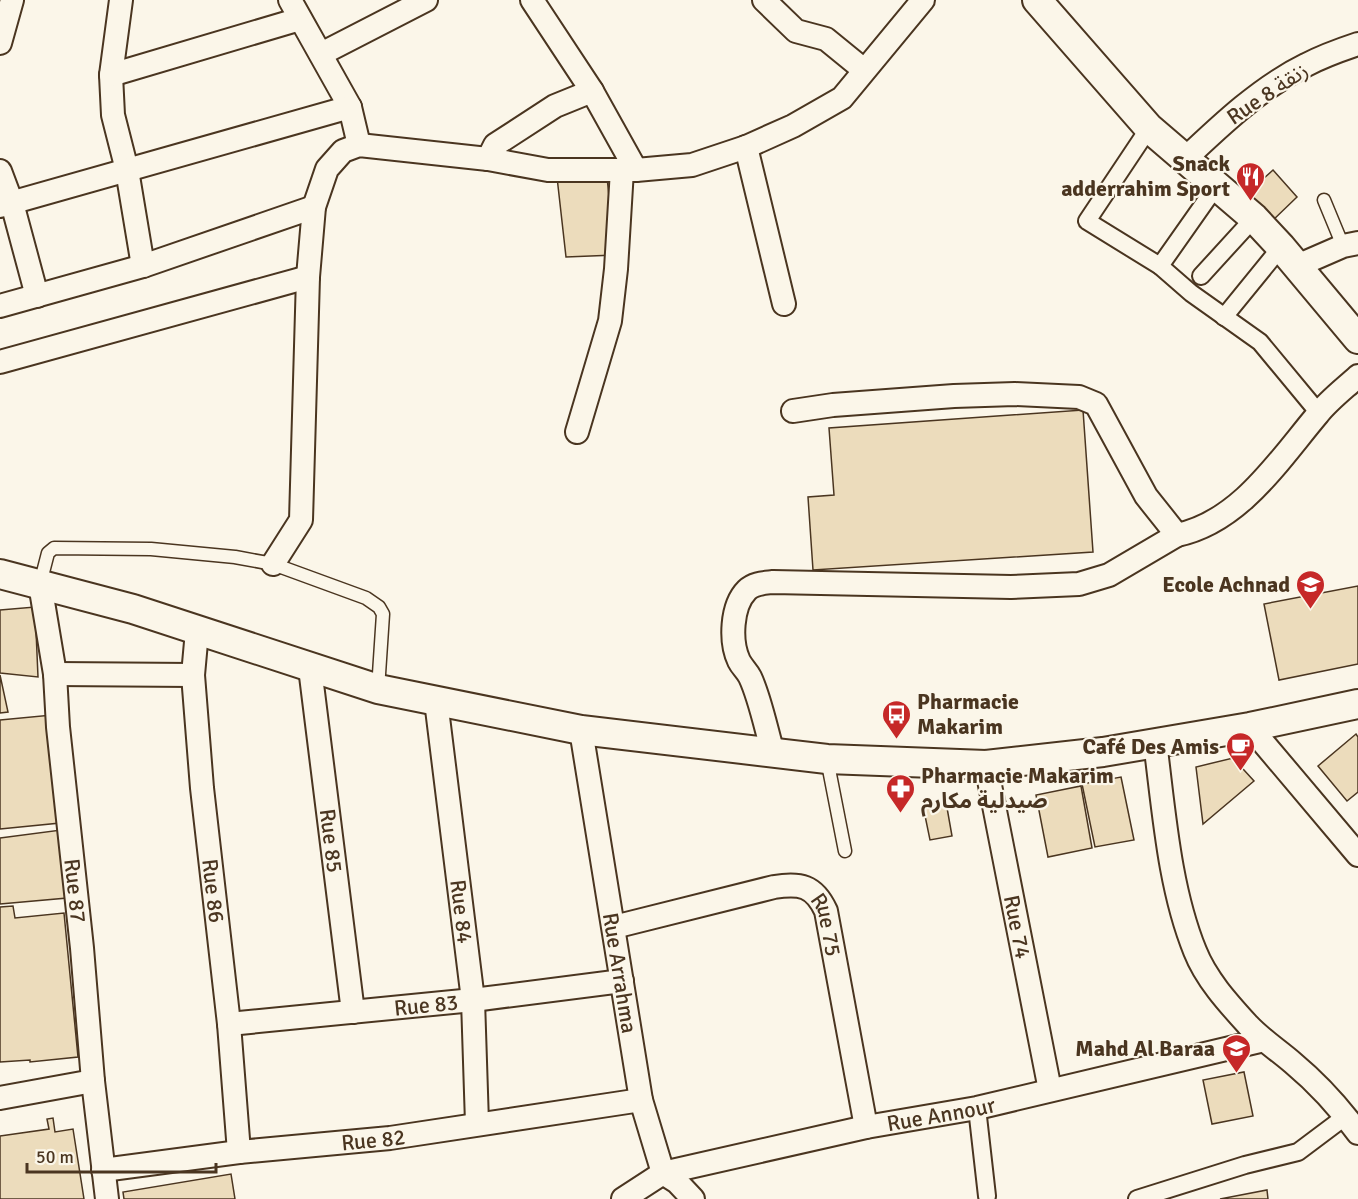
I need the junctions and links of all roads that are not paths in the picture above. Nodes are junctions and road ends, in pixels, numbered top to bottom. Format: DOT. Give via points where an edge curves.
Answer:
graph roads {
  1 [pos="12,0"];
  2 [pos="121,0"];
  3 [pos="426,0"];
  4 [pos="532,0"];
  5 [pos="764,0"];
  6 [pos="923,0"];
  7 [pos="1045,2"];
  8 [pos="295,9"];
  9 [pos="0,43"];
  10 [pos="1358,44"];
  11 [pos="321,54"];
  12 [pos="864,70"];
  13 [pos="111,75"];
  14 [pos="592,91"];
  15 [pos="350,106"];
  16 [pos="1149,128"];
  17 [pos="359,145"];
  18 [pos="746,147"];
  19 [pos="489,159"];
  20 [pos="1185,159"];
  21 [pos="629,170"];
  22 [pos="0,171"];
  23 [pos="127,171"];
  24 [pos="1217,185"];
  25 [pos="1324,200"];
  26 [pos="6,204"];
  27 [pos="314,207"];
  28 [pos="1254,218"];
  29 [pos="1350,245"];
  30 [pos="1289,256"];
  31 [pos="143,266"];
  32 [pos="1160,266"];
  33 [pos="1201,276"];
  34 [pos="308,277"];
  35 [pos="37,296"];
  36 [pos="784,304"];
  37 [pos="0,306"];
  38 [pos="1224,317"];
  39 [pos="1358,339"];
  40 [pos="0,362"];
  41 [pos="1358,376"];
  42 [pos="792,411"];
  43 [pos="1318,412"];
  44 [pos="577,432"];
  45 [pos="1177,535"];
  46 [pos="273,564"];
  47 [pos="14,580"];
  48 [pos="197,630"];
  49 [pos="310,668"];
  50 [pos="55,674"];
  51 [pos="193,675"];
  52 [pos="378,689"];
  53 [pos="436,701"];
  54 [pos="1358,704"];
  55 [pos="1250,727"];
  56 [pos="581,730"];
  57 [pos="1155,742"];
  58 [pos="774,753"];
  59 [pos="827,759"];
  60 [pos="986,765"];
  61 [pos="845,851"];
  62 [pos="1358,855"];
  63 [pos="614,927"];
  64 [pos="622,981"];
  65 [pos="473,1000"];
  66 [pos="353,1012"];
  67 [pos="229,1024"];
  68 [pos="1264,1040"];
  69 [pos="93,1081"];
  70 [pos="1050,1090"];
  71 [pos="0,1098"];
  72 [pos="641,1100"];
  73 [pos="977,1108"];
  74 [pos="1354,1118"];
  75 [pos="477,1123"];
  76 [pos="866,1127"];
  77 [pos="239,1152"];
  78 [pos="103,1170"];
  79 [pos="663,1173"];
  80 [pos="987,1196"];
  81 [pos="106,1199"];
  82 [pos="623,1199"];
  83 [pos="693,1199"];
  84 [pos="1137,1199"];
  1 -- 9 [label="street"];
  2 -- 13 [label="street"];
  3 -- 11 [label="street"];
  4 -- 14 [label="street"];
  5 -- 12 [label="street" via="796,31 826,39"];
  6 -- 12 [label="street"];
  7 -- 16 [label="street"];
  8 -- 11 [label="street"];
  8 -- 13 [label="street"];
  10 -- 20 [label="street, Rue 8 زنقة" via="1286,76 1222,123"];
  11 -- 15 [label="street"];
  12 -- 18 [label="street" via="842,98"];
  13 -- 23 [label="street" via="113,115"];
  14 -- 19 [label="street" via="555,106 495,145"];
  14 -- 21 [label="street"];
  15 -- 17 [label="street"];
  15 -- 23 [label="street"];
  16 -- 20 [label="street"];
  16 -- 32 [label="street" via="1087,221"];
  17 -- 19 [label="street"];
  17 -- 27 [label="street" via="343,151 327,169"];
  18 -- 21 [label="street" via="692,165"];
  18 -- 36 [label="street"];
  19 -- 21 [label="street" via="548,170"];
  20 -- 24 [label="street"];
  21 -- 44 [label="street" via="610,321"];
  22 -- 26 [label="street"];
  23 -- 26 [label="street"];
  23 -- 31 [label="street"];
  24 -- 28 [label="street"];
  24 -- 32 [label="street"];
  25 -- 29 [label="lane"];
  26 -- 35 [label="street"];
  27 -- 31 [label="street"];
  27 -- 34 [label="street"];
  28 -- 30 [label="street"];
  28 -- 33 [label="street"];
  29 -- 30 [label="street"];
  30 -- 38 [label="street"];
  30 -- 39 [label="street"];
  31 -- 35 [label="street"];
  32 -- 38 [label="street"];
  34 -- 40 [label="street"];
  34 -- 46 [label="street" via="301,520"];
  35 -- 37 [label="street"];
  38 -- 43 [label="street" via="1260,342"];
  41 -- 43 [label="street"];
  42 -- 45 [label="street" via="954,396 1079,397 1096,404 1146,496"];
  43 -- 45 [label="street" via="1296,443 1239,504 1214,522"];
  45 -- 58 [label="street" via="1109,575 1079,584 756,585 741,600 735,650 750,676"];
  46 -- 47 [label="lane" via="151,549 54,548"];
  46 -- 52 [label="lane" via="366,598 379,607 383,614"];
  47 -- 48 [label="street" via="133,609"];
  47 -- 50 [label="street, Rue 87"];
  48 -- 49 [label="street"];
  48 -- 51 [label="street, Rue 86"];
  49 -- 52 [label="street"];
  49 -- 66 [label="street, Rue 85"];
  50 -- 51 [label="street"];
  50 -- 69 [label="street, Rue 87"];
  51 -- 67 [label="street, Rue 86"];
  52 -- 53 [label="street"];
  53 -- 56 [label="street"];
  53 -- 65 [label="street, Rue 84"];
  54 -- 55 [label="street"];
  55 -- 57 [label="street"];
  55 -- 62 [label="street"];
  56 -- 58 [label="street"];
  56 -- 63 [label="street, Rue Arrahma"];
  57 -- 60 [label="street"];
  57 -- 68 [label="street" via="1167,840 1183,916 1196,953 1220,992"];
  58 -- 59 [label="street"];
  59 -- 60 [label="street"];
  59 -- 61 [label="lane"];
  60 -- 70 [label="street, Rue 74"];
  63 -- 64 [label="street, Rue Arrahma"];
  63 -- 76 [label="street, Rue 75" via="774,886 797,885 814,892 825,911"];
  64 -- 65 [label="street, Rue 83"];
  64 -- 72 [label="street, Rue Arrahma"];
  65 -- 66 [label="street, Rue 83"];
  65 -- 75 [label="street, Rue 84"];
  66 -- 67 [label="street, Rue 83"];
  67 -- 77 [label="street, Rue 86"];
  68 -- 70 [label="street, Rue Annour"];
  68 -- 74 [label="street"];
  69 -- 71 [label="street"];
  69 -- 78 [label="street, Rue 87"];
  70 -- 73 [label="street, Rue Annour"];
  72 -- 75 [label="street, Rue 82"];
  72 -- 79 [label="street, Rue Arrahma"];
  73 -- 76 [label="street, Rue Annour"];
  73 -- 80 [label="street"];
  74 -- 84 [label="street" via="1298,1152"];
  75 -- 77 [label="street, Rue 82" via="390,1137"];
  76 -- 79 [label="street, Rue Annour"];
  77 -- 78 [label="street, Rue 82"];
  78 -- 81 [label="street, Rue 87"];
  79 -- 82 [label="street, Rue Annour"];
  79 -- 83 [label="street"];
}
